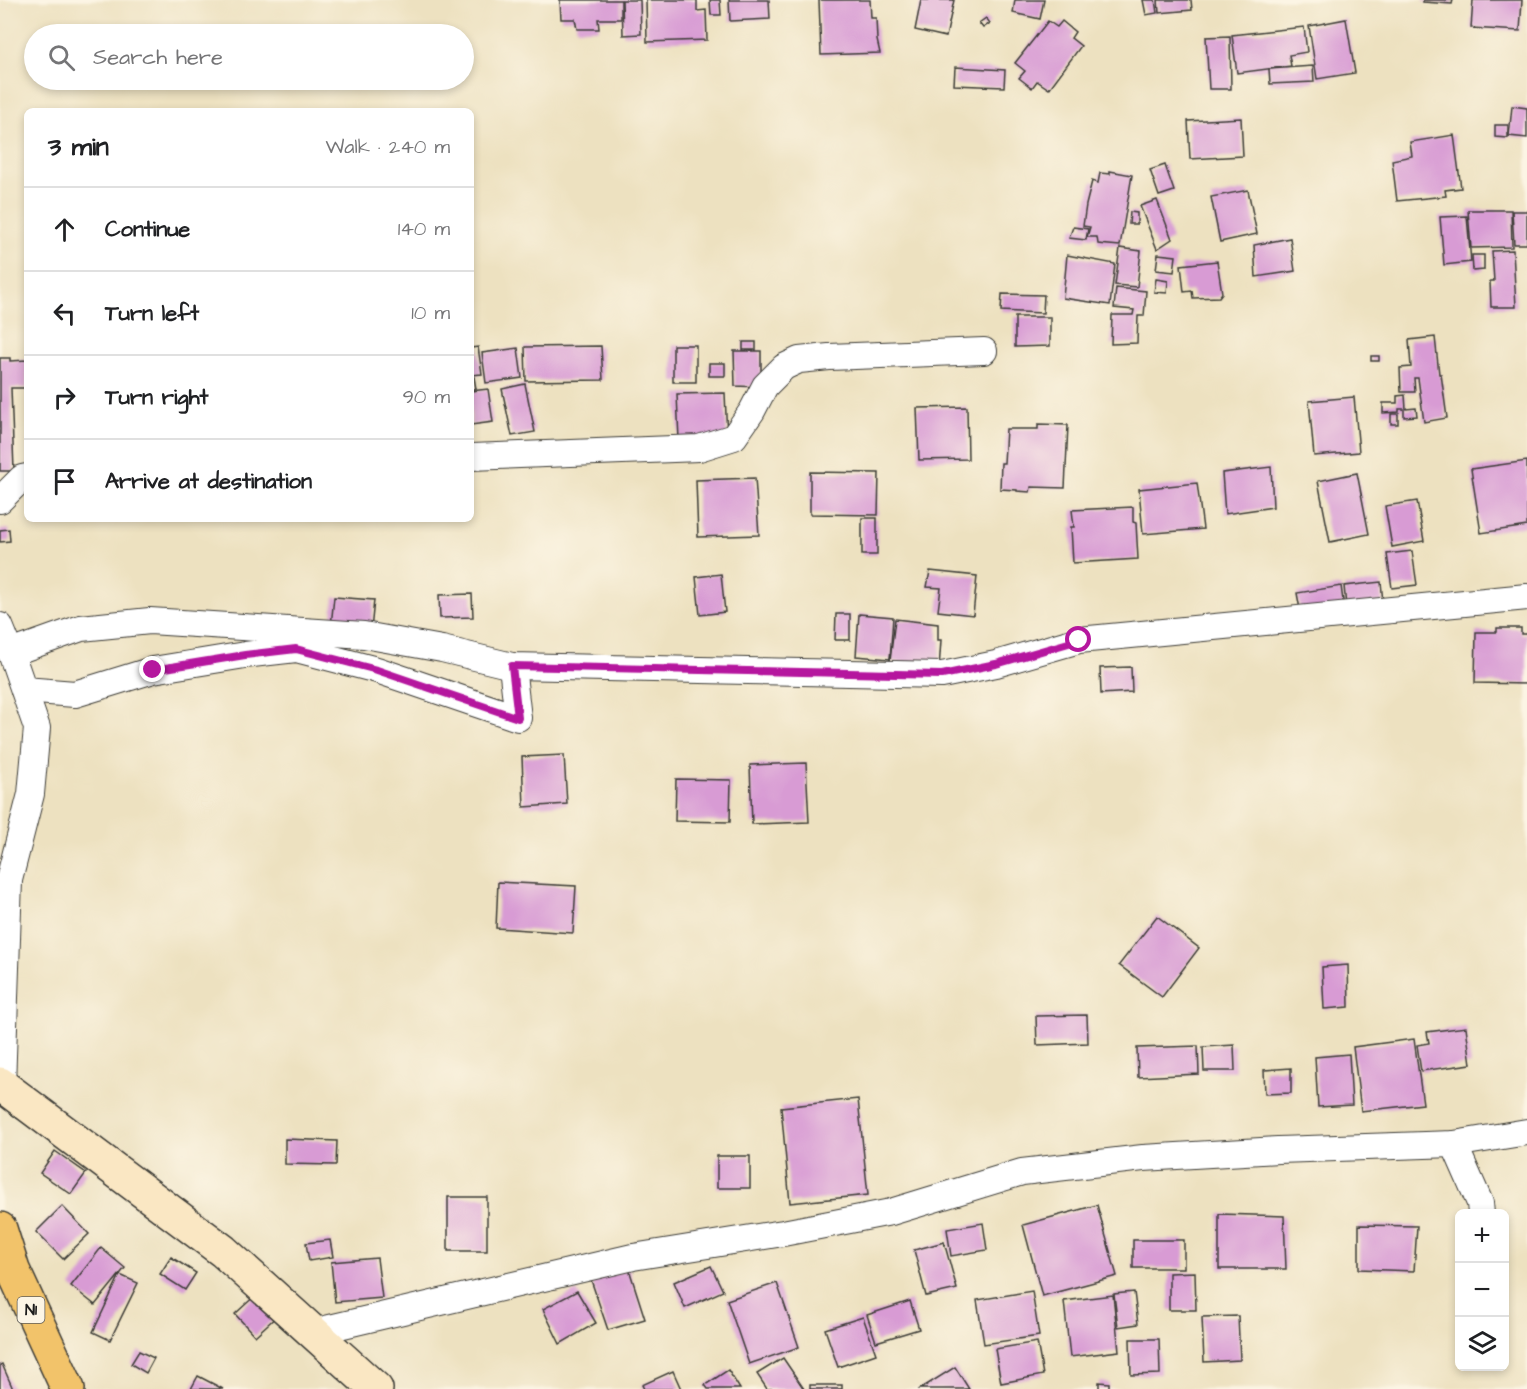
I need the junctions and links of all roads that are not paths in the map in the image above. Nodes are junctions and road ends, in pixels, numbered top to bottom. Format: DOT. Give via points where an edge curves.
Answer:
graph roads {
  1 [pos="984,351"];
  2 [pos="474,457"];
  3 [pos="24,478"];
  4 [pos="0,500"];
  5 [pos="1527,597"];
  6 [pos="0,626"];
  7 [pos="11,653"];
  8 [pos="512,666"];
  9 [pos="24,690"];
  10 [pos="1,1085"];
  11 [pos="1527,1132"];
  12 [pos="1454,1144"];
  13 [pos="1481,1209"];
  14 [pos="0,1229"];
  15 [pos="313,1332"];
  16 [pos="68,1389"];
  17 [pos="376,1389"];
  1 -- 2 [label="street" via="799,360 765,386 734,437 699,448"];
  3 -- 4 [label="street"];
  5 -- 8 [label="street" via="1079,640 942,675"];
  6 -- 7 [label="street"];
  7 -- 8 [label="street" via="81,628 150,621 364,635"];
  7 -- 9 [label="street"];
  8 -- 9 [label="street" via="518,718 377,670 296,649 153,670 75,694"];
  9 -- 10 [label="street" via="37,728 31,794 9,880"];
  10 -- 15 [label="street" via="223,1251"];
  11 -- 12 [label="street"];
  12 -- 13 [label="street"];
  12 -- 15 [label="street" via="1154,1157 1022,1172 891,1212 633,1257"];
  14 -- 16 [label="highway, N1" via="13,1270"];
  15 -- 17 [label="street"];
}
